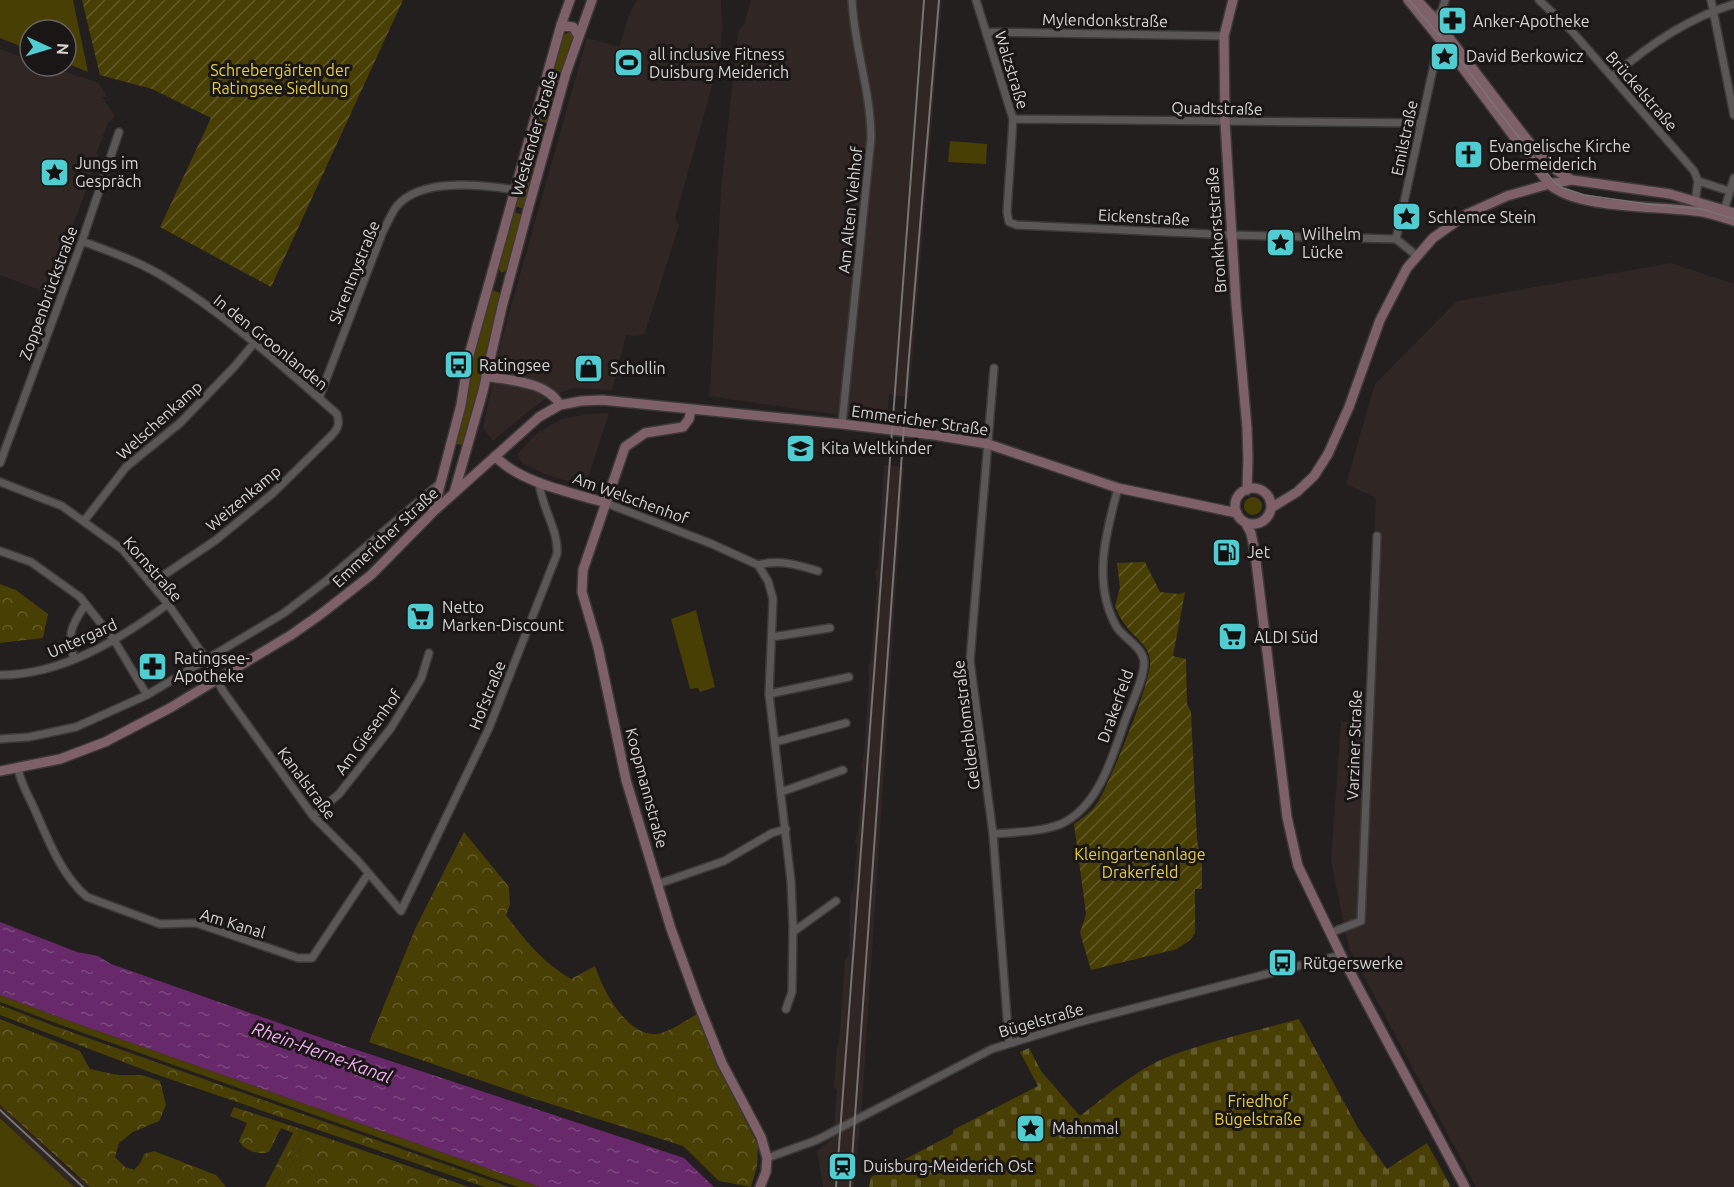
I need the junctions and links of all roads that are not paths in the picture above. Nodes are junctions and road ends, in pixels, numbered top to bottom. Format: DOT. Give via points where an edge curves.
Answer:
graph roads {
  1 [pos="570,0"];
  2 [pos="592,0"];
  3 [pos="852,0"];
  4 [pos="976,0"];
  5 [pos="1233,0"];
  6 [pos="1408,0"];
  7 [pos="1417,0"];
  8 [pos="1446,0"];
  9 [pos="1539,0"];
  10 [pos="1711,0"];
  11 [pos="1734,2"];
  12 [pos="1713,10"];
  13 [pos="1431,22"];
  14 [pos="561,25"];
  15 [pos="986,32"];
  16 [pos="578,35"];
  17 [pos="1224,36"];
  18 [pos="1446,40"];
  19 [pos="1612,77"];
  20 [pos="1734,112"];
  21 [pos="1013,119"];
  22 [pos="1225,122"];
  23 [pos="1421,123"];
  24 [pos="119,132"];
  25 [pos="1734,178"];
  26 [pos="1572,180"];
  27 [pos="1698,181"];
  28 [pos="1549,184"];
  29 [pos="516,189"];
  30 [pos="1729,190"];
  31 [pos="1526,191"];
  32 [pos="1567,196"];
  33 [pos="1695,201"];
  34 [pos="1694,212"];
  35 [pos="1723,213"];
  36 [pos="1734,213"];
  37 [pos="1734,221"];
  38 [pos="1009,222"];
  39 [pos="1231,235"];
  40 [pos="1396,239"];
  41 [pos="82,241"];
  42 [pos="1417,256"];
  43 [pos="493,269"];
  44 [pos="510,276"];
  45 [pos="255,342"];
  46 [pos="993,368"];
  47 [pos="486,376"];
  48 [pos="319,398"];
  49 [pos="560,405"];
  50 [pos="692,409"];
  51 [pos="339,422"];
  52 [pos="842,424"];
  53 [pos="988,444"];
  54 [pos="495,456"];
  55 [pos="1248,459"];
  56 [pos="0,462"];
  57 [pos="0,482"];
  58 [pos="442,482"];
  59 [pos="540,482"];
  60 [pos="1304,485"];
  61 [pos="1118,488"];
  62 [pos="1258,489"];
  63 [pos="1247,490"];
  64 [pos="454,494"];
  65 [pos="1268,496"];
  66 [pos="425,497"];
  67 [pos="1236,502"];
  68 [pos="439,503"];
  69 [pos="606,503"];
  70 [pos="1207,507"];
  71 [pos="1271,508"];
  72 [pos="434,512"];
  73 [pos="1237,513"];
  74 [pos="84,521"];
  75 [pos="1245,522"];
  76 [pos="1260,522"];
  77 [pos="1377,536"];
  78 [pos="0,551"];
  79 [pos="1256,553"];
  80 [pos="758,565"];
  81 [pos="818,571"];
  82 [pos="152,583"];
  83 [pos="85,604"];
  84 [pos="168,604"];
  85 [pos="830,628"];
  86 [pos="772,637"];
  87 [pos="114,640"];
  88 [pos="429,653"];
  89 [pos="74,659"];
  90 [pos="206,659"];
  91 [pos="0,675"];
  92 [pos="849,677"];
  93 [pos="217,679"];
  94 [pos="769,694"];
  95 [pos="147,695"];
  96 [pos="846,723"];
  97 [pos="0,739"];
  98 [pos="775,742"];
  99 [pos="18,768"];
  100 [pos="843,770"];
  101 [pos="0,771"];
  102 [pos="781,792"];
  103 [pos="313,816"];
  104 [pos="786,829"];
  105 [pos="993,834"];
  106 [pos="368,874"];
  107 [pos="658,884"];
  108 [pos="836,901"];
  109 [pos="401,911"];
  110 [pos="794,932"];
  111 [pos="1330,933"];
  112 [pos="1341,955"];
  113 [pos="786,1009"];
  114 [pos="1009,1043"];
  115 [pos="767,1158"];
  116 [pos="760,1187"];
  117 [pos="1465,1187"];
  1 -- 14 [label="main road, Westender Straße"];
  2 -- 16 [label="main road, Westender Straße"];
  3 -- 52 [label="street, Am Alten Viehhof" via="871,114 871,138"];
  4 -- 15 [label="street, Walzstraße"];
  5 -- 17 [label="main road, Bronkhorststraße"];
  6 -- 13 [label="main road"];
  7 -- 13 [label="main road"];
  8 -- 13 [label="street"];
  9 -- 19 [label="street, Brückelstraße"];
  10 -- 12 [label="street"];
  11 -- 12 [label="street"];
  12 -- 19 [label="street" via="1638,54"];
  12 -- 20 [label="street"];
  13 -- 18 [label="main road"];
  14 -- 16 [label="main road" via="573,27"];
  14 -- 29 [label="main road, Westender Straße"];
  15 -- 17 [label="street, Mylendonkstraße"];
  15 -- 21 [label="street, Walzstraße"];
  16 -- 44 [label="main road, Westender Straße"];
  17 -- 22 [label="main road, Bronkhorststraße"];
  18 -- 23 [label="street, Emilstraße" via="1436,55"];
  18 -- 26 [label="main road" via="1547,161"];
  18 -- 28 [label="main road"];
  19 -- 27 [label="street, Brückelstraße" via="1695,171"];
  21 -- 22 [label="street, Quadtstraße"];
  21 -- 38 [label="street, Walzstraße"];
  22 -- 23 [label="street, Quadtstraße"];
  22 -- 39 [label="main road, Bronkhorststraße"];
  23 -- 40 [label="street, Emilstraße"];
  24 -- 41 [label="street, Zoppenbrückstraße"];
  25 -- 30 [label="street"];
  26 -- 28 [label="main road"];
  26 -- 33 [label="main road"];
  27 -- 30 [label="street"];
  27 -- 33 [label="street"];
  28 -- 31 [label="main road"];
  28 -- 32 [label="main road"];
  29 -- 43 [label="main road, Westender Straße"];
  29 -- 48 [label="street, Skrentnystraße" via="427,188 397,206 383,231"];
  30 -- 35 [label="street"];
  31 -- 32 [label="main road"];
  31 -- 42 [label="main road" via="1467,214 1433,238"];
  32 -- 34 [label="main road"];
  33 -- 34 [label="street"];
  33 -- 35 [label="main road"];
  34 -- 35 [label="main road"];
  35 -- 36 [label="main road"];
  35 -- 37 [label="main road"];
  38 -- 39 [label="street, Eickenstraße"];
  39 -- 40 [label="street, Eickenstraße"];
  39 -- 55 [label="main road, Bronkhorststraße"];
  40 -- 42 [label="street"];
  41 -- 45 [label="street, In den Groonlanden" via="168,279"];
  41 -- 56 [label="street, Zoppenbrückstraße"];
  42 -- 60 [label="main road" via="1380,320 1338,435 1321,466"];
  43 -- 44 [label="main road" via="501,278"];
  43 -- 58 [label="main road, Westender Straße" via="469,355"];
  44 -- 47 [label="main road, Westender Straße"];
  45 -- 48 [label="street, In den Groonlanden"];
  45 -- 74 [label="street, Welschenkamp" via="180,423 126,467"];
  46 -- 53 [label="street, Gelderblomstraße"];
  47 -- 49 [label="main road" via="539,387 555,396"];
  47 -- 64 [label="main road, Westender Straße"];
  48 -- 51 [label="street, In den Groonlanden" via="337,414"];
  49 -- 50 [label="main road, Emmericher Straße" via="602,400"];
  49 -- 54 [label="main road, Emmericher Straße" via="529,425"];
  50 -- 52 [label="main road, Emmericher Straße"];
  50 -- 69 [label="main road, Koopmannstraße" via="683,427 645,433 625,447"];
  51 -- 82 [label="street, Weizenkamp" via="337,430 272,494 216,540"];
  52 -- 53 [label="main road, Emmericher Straße"];
  53 -- 61 [label="main road, Emmericher Straße"];
  53 -- 105 [label="street, Gelderblomstraße" via="970,661"];
  54 -- 59 [label="main road, Am Welschenhof" via="504,466"];
  54 -- 64 [label="main road, Emmericher Straße"];
  55 -- 62 [label="main road, Bronkhorststraße"];
  55 -- 63 [label="main road, Bronkhorststraße"];
  57 -- 74 [label="street, Kornstraße" via="62,506"];
  58 -- 64 [label="main road" via="444,489"];
  58 -- 66 [label="street, Emmericher Straße"];
  58 -- 68 [label="main road, Westender Straße"];
  59 -- 69 [label="main road, Am Welschenhof"];
  59 -- 109 [label="street, Hofstraße" via="540,496 558,545 557,554 489,728"];
  60 -- 65 [label="main road"];
  60 -- 71 [label="main road"];
  61 -- 70 [label="main road, Emmericher Straße"];
  61 -- 105 [label="street, Drakerfeld" via="1102,574 1116,625 1144,661 1131,706 1101,781 1083,808 1060,824"];
  62 -- 63 [label="main road"];
  62 -- 65 [label="main road"];
  63 -- 67 [label="main road"];
  64 -- 68 [label="main road, Emmericher Straße"];
  65 -- 71 [label="main road"];
  66 -- 68 [label="street"];
  66 -- 90 [label="street, Emmericher Straße" via="301,600"];
  67 -- 70 [label="main road, Emmericher Straße"];
  67 -- 73 [label="main road"];
  68 -- 72 [label="main road, Westender Straße"];
  69 -- 80 [label="street, Am Welschenhof"];
  69 -- 107 [label="main road, Koopmannstraße" via="584,570 582,592 626,778"];
  70 -- 73 [label="main road, Emmericher Straße"];
  71 -- 76 [label="main road"];
  72 -- 93 [label="main road, Emmericher Straße" via="348,594 291,635"];
  73 -- 75 [label="main road"];
  74 -- 82 [label="street, Kornstraße" via="123,550"];
  75 -- 76 [label="main road"];
  75 -- 79 [label="main road"];
  76 -- 79 [label="main road"];
  77 -- 111 [label="street, Varziner Straße" via="1361,921"];
  78 -- 83 [label="street" via="31,562"];
  79 -- 111 [label="main road" via="1287,817 1298,866"];
  80 -- 81 [label="street, Am Welschenhof" via="770,562"];
  80 -- 86 [label="street" via="772,598"];
  82 -- 84 [label="street, Kornstraße"];
  83 -- 87 [label="street"];
  83 -- 89 [label="street" via="70,630"];
  84 -- 87 [label="street, Untergard"];
  84 -- 90 [label="street, Kornstraße"];
  85 -- 86 [label="street"];
  86 -- 94 [label="street"];
  87 -- 89 [label="street, Untergard"];
  87 -- 95 [label="street"];
  88 -- 103 [label="street, Am Giesenhof" via="421,679 390,728 339,794"];
  89 -- 91 [label="street, Untergard" via="52,668"];
  90 -- 93 [label="street, Kanalstraße"];
  90 -- 95 [label="street, Emmericher Straße"];
  92 -- 94 [label="street"];
  93 -- 99 [label="main road, Emmericher Straße" via="135,728 88,750"];
  93 -- 103 [label="street, Kanalstraße"];
  94 -- 98 [label="street"];
  95 -- 97 [label="street, Emmericher Straße" via="76,728"];
  96 -- 98 [label="street"];
  98 -- 102 [label="street"];
  99 -- 101 [label="main road, Emmericher Straße"];
  99 -- 106 [label="street, Am Kanal" via="55,854 78,889 95,901 160,924 196,923 289,955 312,958"];
  100 -- 102 [label="street"];
  102 -- 104 [label="street"];
  103 -- 106 [label="street, Kanalstraße"];
  104 -- 107 [label="street" via="724,861"];
  104 -- 110 [label="street"];
  105 -- 114 [label="street, Gelderblomstraße"];
  106 -- 109 [label="street, Kanalstraße"];
  107 -- 115 [label="main road, Koopmannstraße" via="721,1061 761,1137"];
  108 -- 110 [label="street"];
  110 -- 113 [label="street" via="792,992"];
  111 -- 112 [label="main road"];
  112 -- 114 [label="street, Bügelstraße"];
  112 -- 117 [label="main road"];
  114 -- 115 [label="street, Bügelstraße" via="817,1140"];
  115 -- 116 [label="main road"];
}
